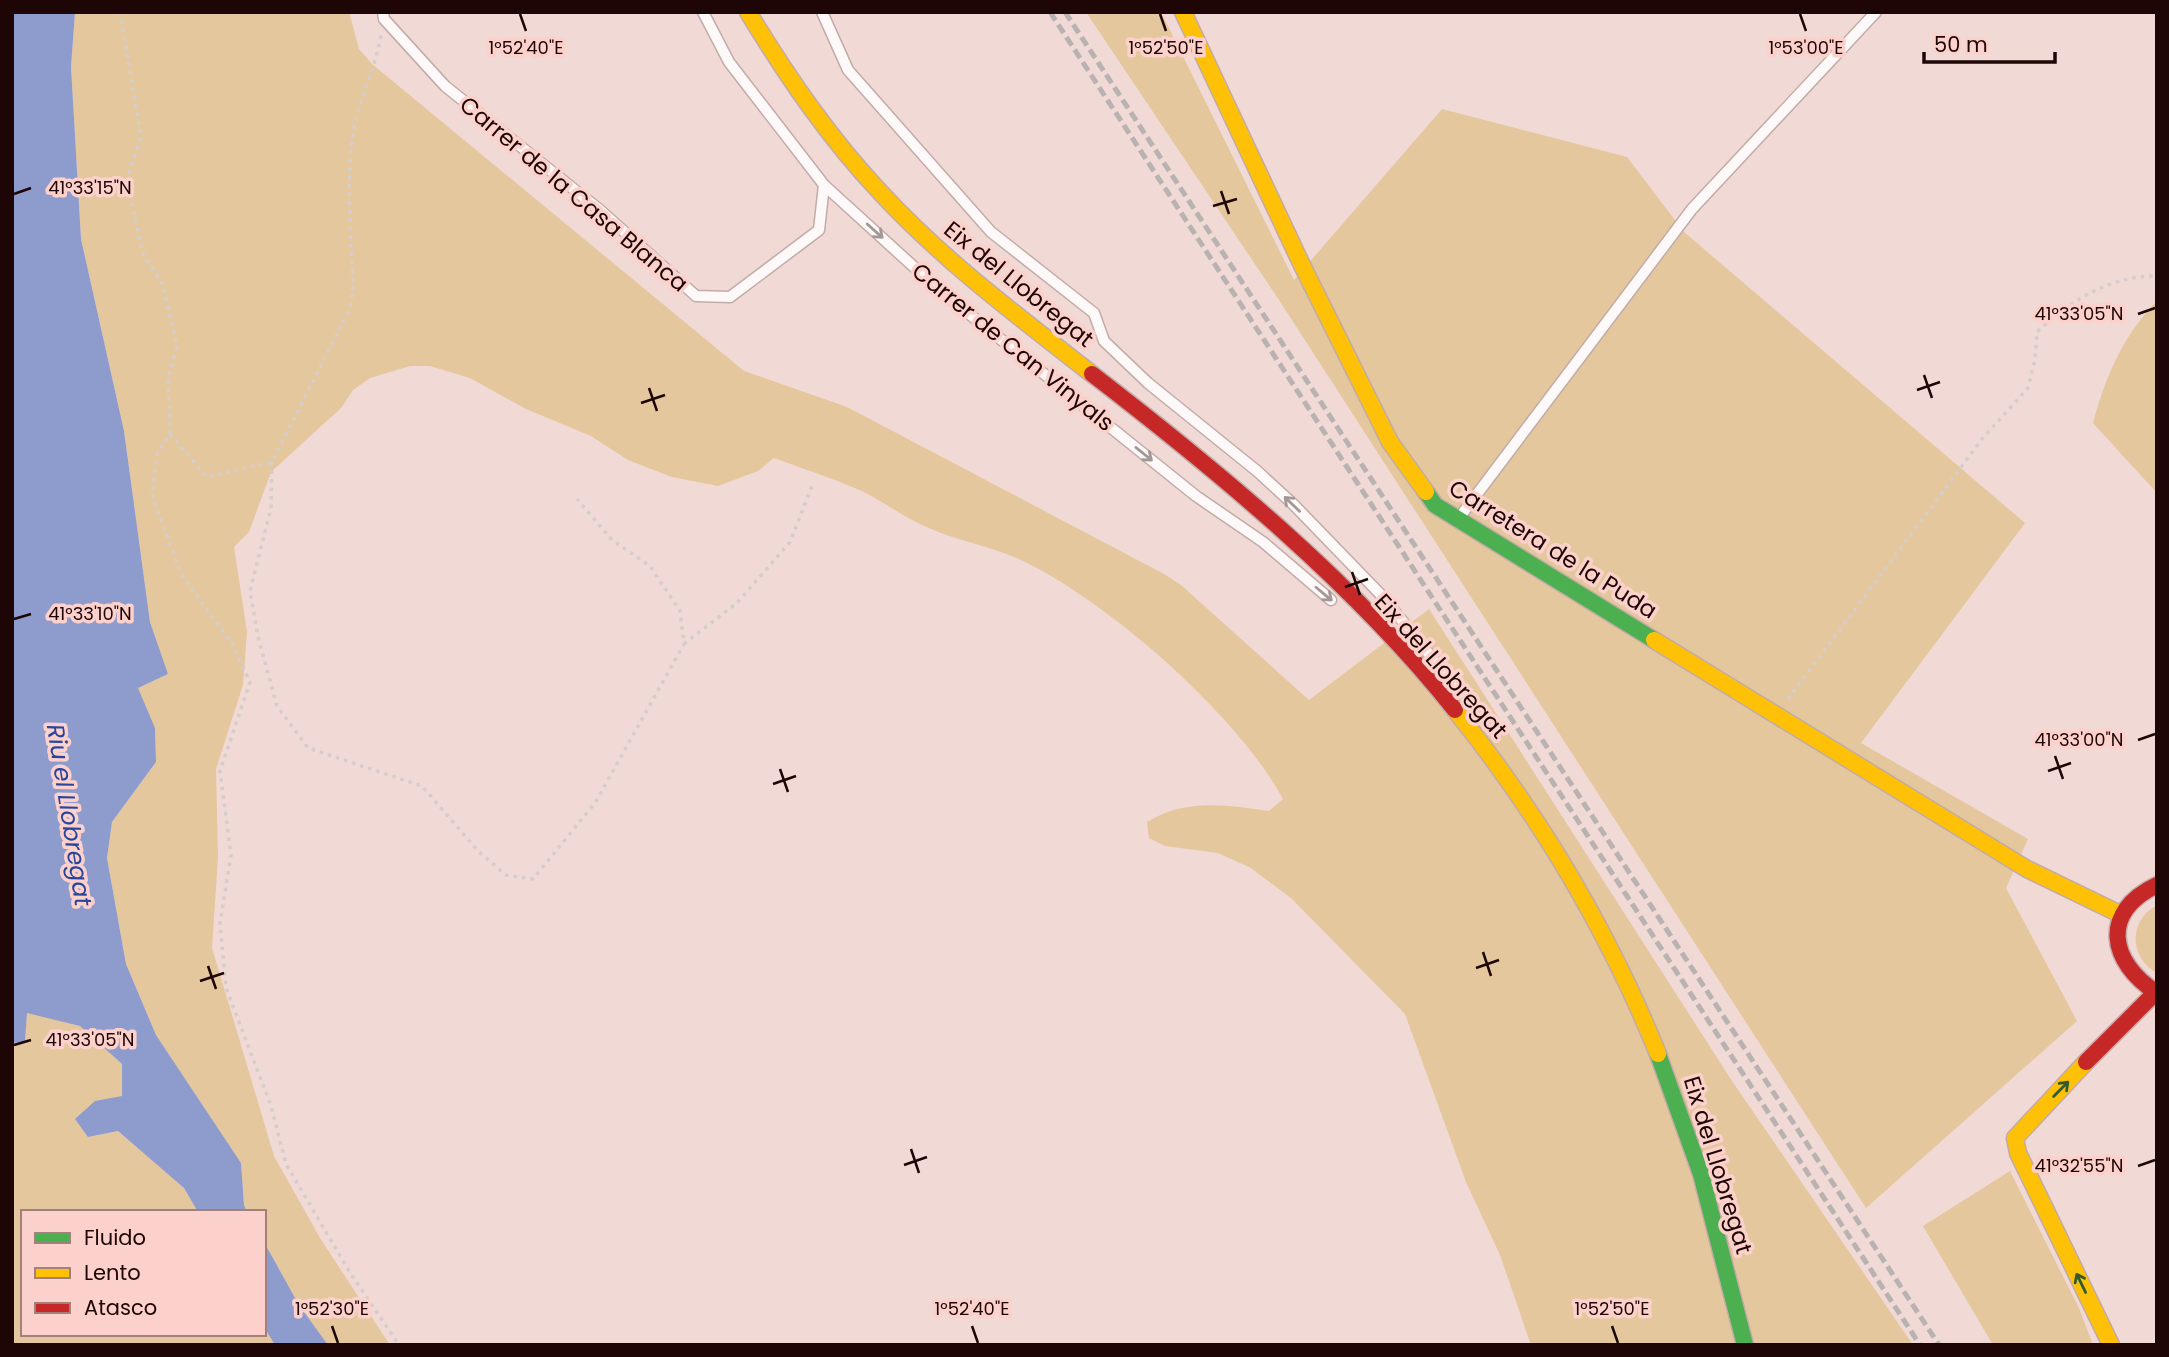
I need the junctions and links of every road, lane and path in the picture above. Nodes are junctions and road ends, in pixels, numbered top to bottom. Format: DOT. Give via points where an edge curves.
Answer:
graph roads {
  1 [pos="120,12"];
  2 [pos="702,12"];
  3 [pos="748,12"];
  4 [pos="822,12"];
  5 [pos="1183,12"];
  6 [pos="1876,12"];
  7 [pos="384,16"];
  8 [pos="824,185"];
  9 [pos="2157,276"];
  10 [pos="170,434"];
  11 [pos="272,462"];
  12 [pos="812,486"];
  13 [pos="577,499"];
  14 [pos="1458,519"];
  15 [pos="1378,625"];
  16 [pos="684,644"];
  17 [pos="1464,698"];
  18 [pos="1776,714"];
  19 [pos="1493,741"];
  20 [pos="1527,807"];
  21 [pos="2157,885"];
  22 [pos="2122,915"];
  23 [pos="2157,992"];
  24 [pos="398,1345"];
  25 [pos="1745,1345"];
  26 [pos="2111,1345"];
  1 -- 10 [label="path" via="141,137 127,177 142,253 163,285 177,346 168,376"];
  2 -- 8 [label="lane, Carrer de Can Vinyals" via="729,62"];
  3 -- 15 [label="street, Eix del Llobregat" via="843,151 933,244 1230,486"];
  17 -- 4 [label="lane, one-way" via="1382,597 1257,471 1148,383 1104,341 1094,313 991,232 848,71"];
  5 -- 14 [label="street, Carretera de la Puda" via="1390,442 1435,505"];
  6 -- 14 [label="lane" via="1692,209"];
  7 -- 8 [label="lane, Carrer de la Casa Blanca" via="445,86 601,211 696,296 730,296 819,230"];
  7 -- 11 [label="path" via="377,62 358,108 351,142 353,292 349,310"];
  8 -- 15 [label="lane, Carrer de Can Vinyals, one-way" via="937,288 1196,496 1263,542 1334,602"];
  9 -- 18 [label="path" via="2118,282 2084,295 2037,332 2028,388 1982,439"];
  10 -- 11 [label="path" via="207,477"];
  10 -- 24 [label="path" via="157,454 152,495 181,574 232,644 250,682 220,771 231,855 220,923 226,988 271,1106 286,1164 348,1271"];
  11 -- 16 [label="path" via="271,508 250,590 277,706 308,748 422,786 479,852 506,875 533,879 595,803"];
  12 -- 16 [label="path" via="790,542 737,603"];
  13 -- 16 [label="path" via="612,540 650,566 680,611"];
  14 -- 18 [label="street, Carretera de la Puda"];
  15 -- 20 [label="street, Eix del Llobregat" via="1454,708"];
  18 -- 22 [label="street, Carretera de la Puda" via="2027,869"];
  19 -- 20 [label="lane"];
  20 -- 25 [label="street, Eix del Llobregat" via="1615,955 1684,1116"];
  21 -- 22 [label="street" via="2133,899"];
  22 -- 23 [label="street" via="2117,946 2122,962 2137,981"];
  26 -- 23 [label="street, one-way" via="2018,1153 2015,1138"];
}
